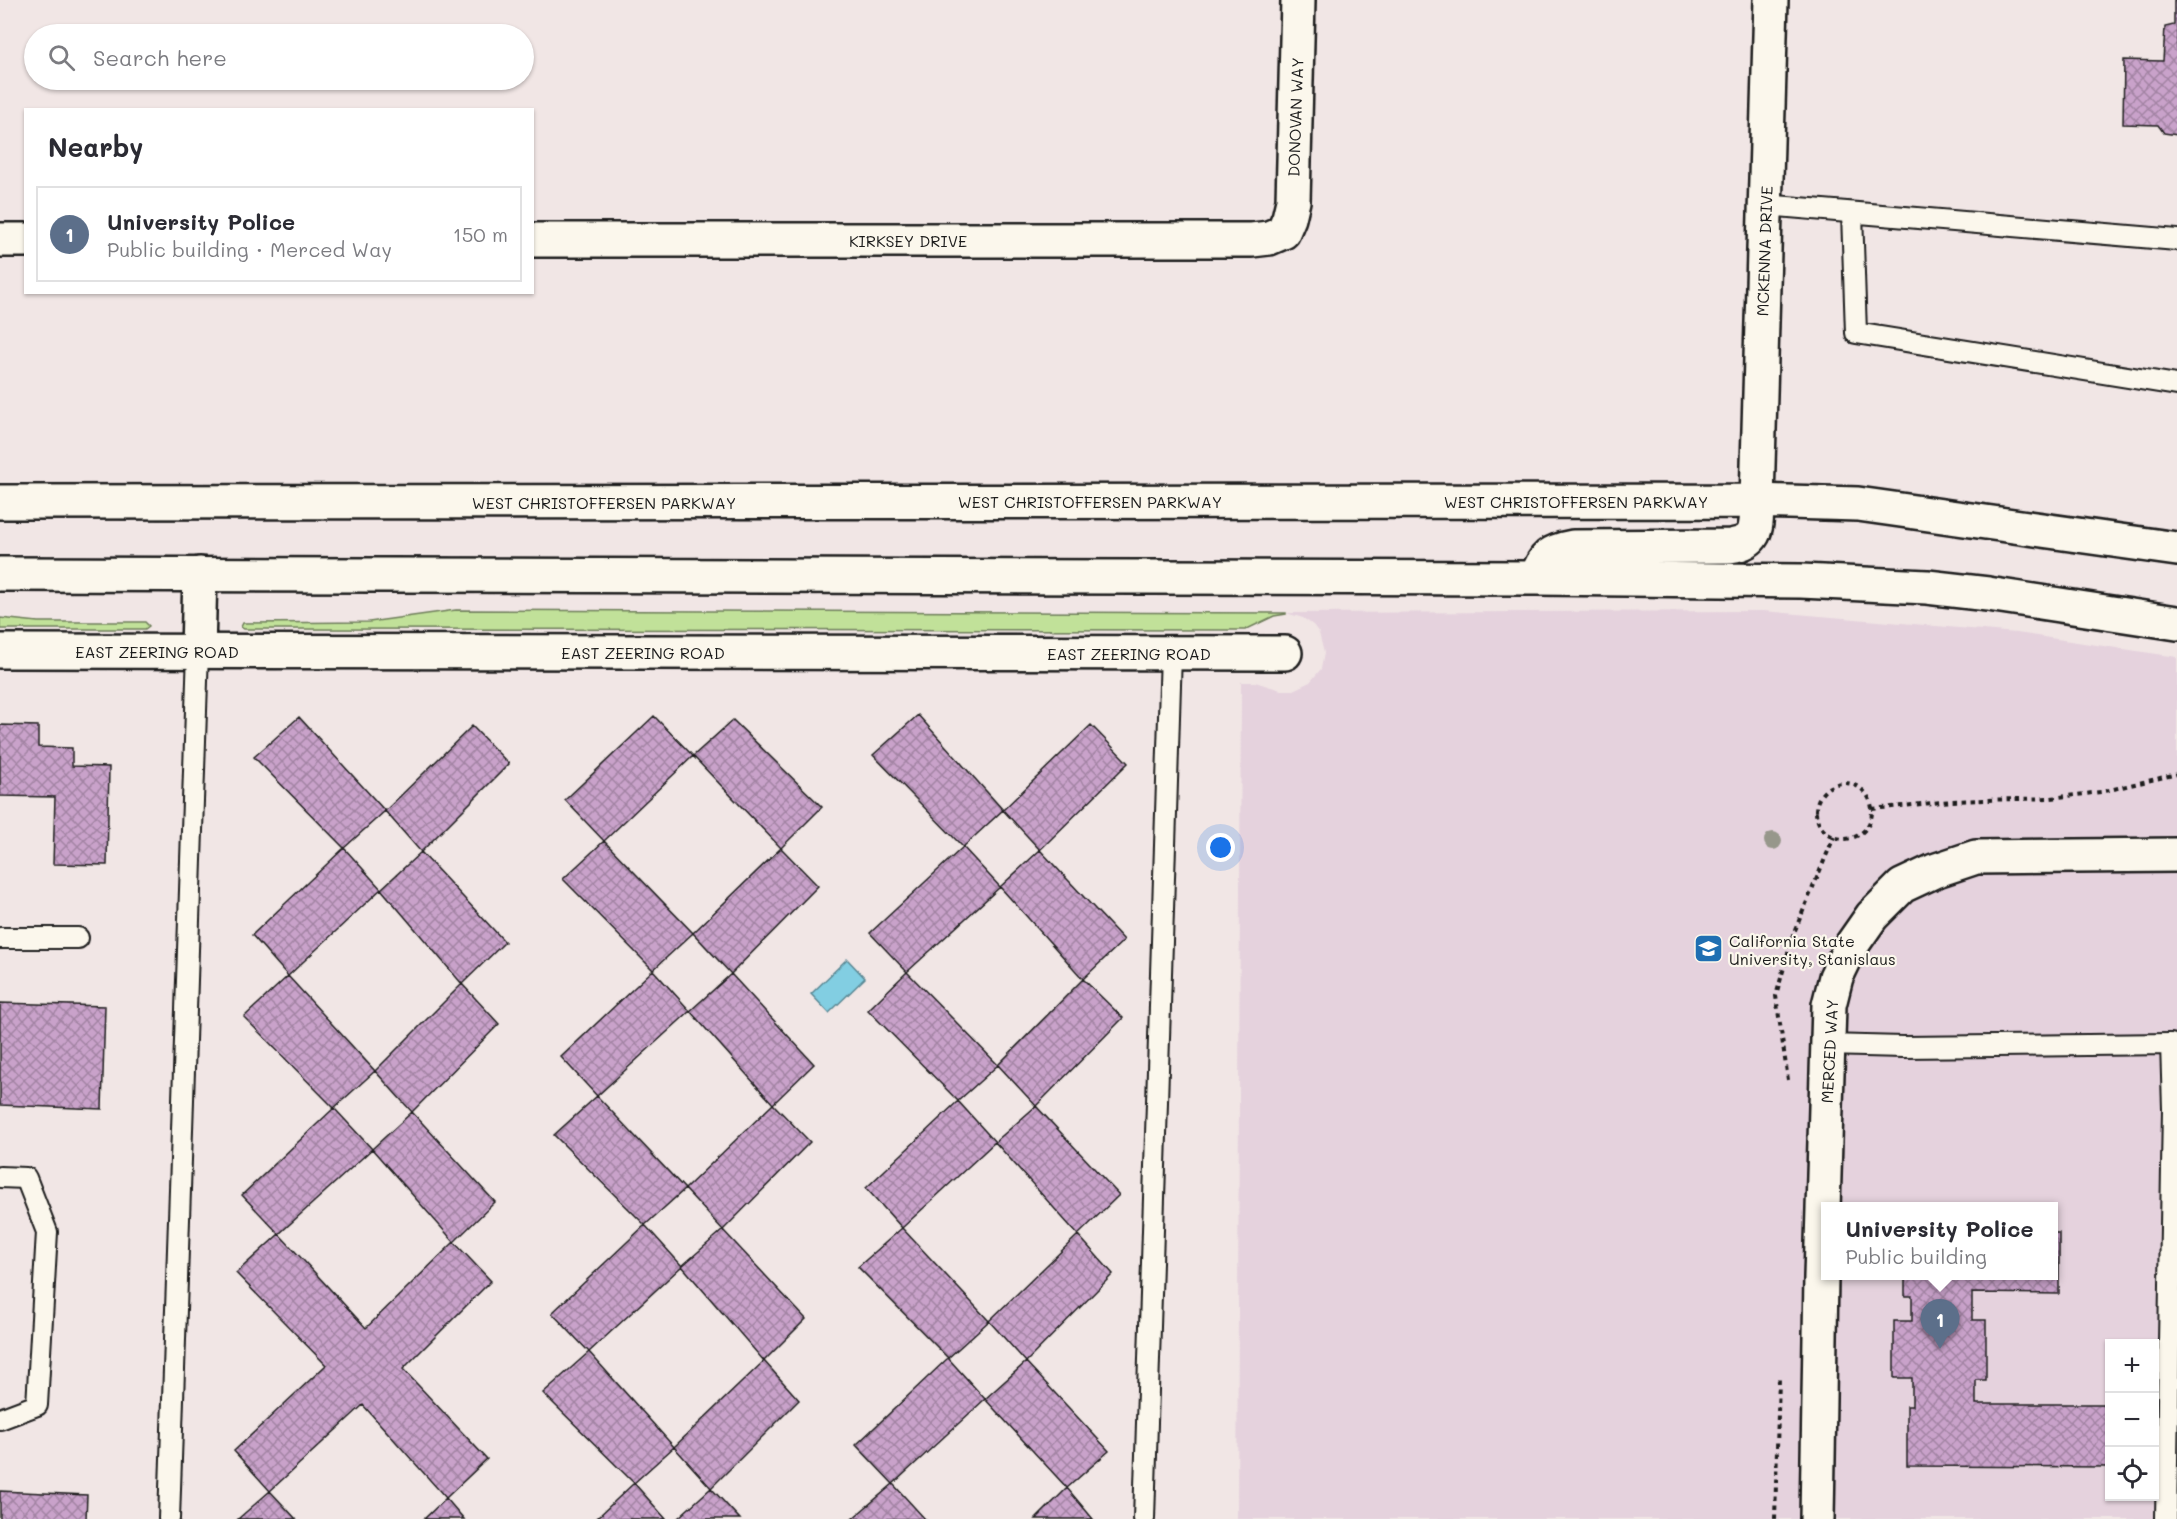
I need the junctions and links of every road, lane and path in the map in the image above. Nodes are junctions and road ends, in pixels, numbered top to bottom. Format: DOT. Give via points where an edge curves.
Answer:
graph roads {
  1 [pos="1298,0"];
  2 [pos="1771,0"];
  3 [pos="1765,205"];
  4 [pos="1852,213"];
  5 [pos="1283,232"];
  6 [pos="0,240"];
  7 [pos="24,240"];
  8 [pos="534,240"];
  9 [pos="2177,240"];
  10 [pos="2177,385"];
  11 [pos="1757,501"];
  12 [pos="0,502"];
  13 [pos="2177,549"];
  14 [pos="0,574"];
  15 [pos="200,574"];
  16 [pos="1536,578"];
  17 [pos="2177,623"];
  18 [pos="0,651"];
  19 [pos="198,651"];
  20 [pos="1171,653"];
  21 [pos="1285,653"];
  22 [pos="2177,774"];
  23 [pos="1872,809"];
  24 [pos="2177,855"];
  25 [pos="0,938"];
  26 [pos="78,938"];
  27 [pos="1827,1045"];
  28 [pos="2174,1168"];
  29 [pos="0,1177"];
  30 [pos="1824,1202"];
  31 [pos="1822,1280"];
  32 [pos="0,1419"];
  33 [pos="169,1519"];
  34 [pos="1144,1519"];
  35 [pos="1817,1519"];
  36 [pos="2166,1519"];
  1 -- 5 [label="street, DONOVAN WAY" via="1293,201"];
  2 -- 3 [label="street, MCKENNA DRIVE"];
  3 -- 4 [label="lane"];
  3 -- 11 [label="street, MCKENNA DRIVE"];
  4 -- 9 [label="lane"];
  4 -- 10 [label="lane" via="1856,333"];
  5 -- 8 [label="street, KIRKSEY DRIVE" via="1252,240"];
  6 -- 7 [label="street"];
  11 -- 12 [label="street, WEST CHRISTOFFERSEN PARKWAY"];
  11 -- 13 [label="street, WEST CHRISTOFFERSEN PARKWAY" via="1858,504"];
  11 -- 16 [label="street, MCKENNA DRIVE" via="1754,533 1743,544 1573,547 1547,556"];
  14 -- 15 [label="street"];
  15 -- 16 [label="street"];
  15 -- 19 [label="street"];
  16 -- 17 [label="street" via="1801,581 1927,587"];
  18 -- 19 [label="street, EAST ZEERING ROAD"];
  19 -- 20 [label="street, EAST ZEERING ROAD"];
  19 -- 33 [label="lane"];
  20 -- 21 [label="street, EAST ZEERING ROAD"];
  20 -- 34 [label="lane"];
  22 -- 23 [label="path" via="2101,792"];
  23 -- 23 [label="path" via="1868,827 1853,838 1834,837 1817,818 1824,792 1840,784 1864,792"];
  24 -- 27 [label="street, MERCED WAY" via="1976,857 1902,886 1872,916 1836,977 1829,1005"];
  25 -- 26 [label="lane"];
  27 -- 28 [label="lane" via="2171,1044"];
  27 -- 30 [label="street, MERCED WAY"];
  28 -- 36 [label="lane"];
  29 -- 32 [label="lane" via="26,1178 47,1232 37,1405"];
  31 -- 35 [label="street, MERCED WAY"];
}
